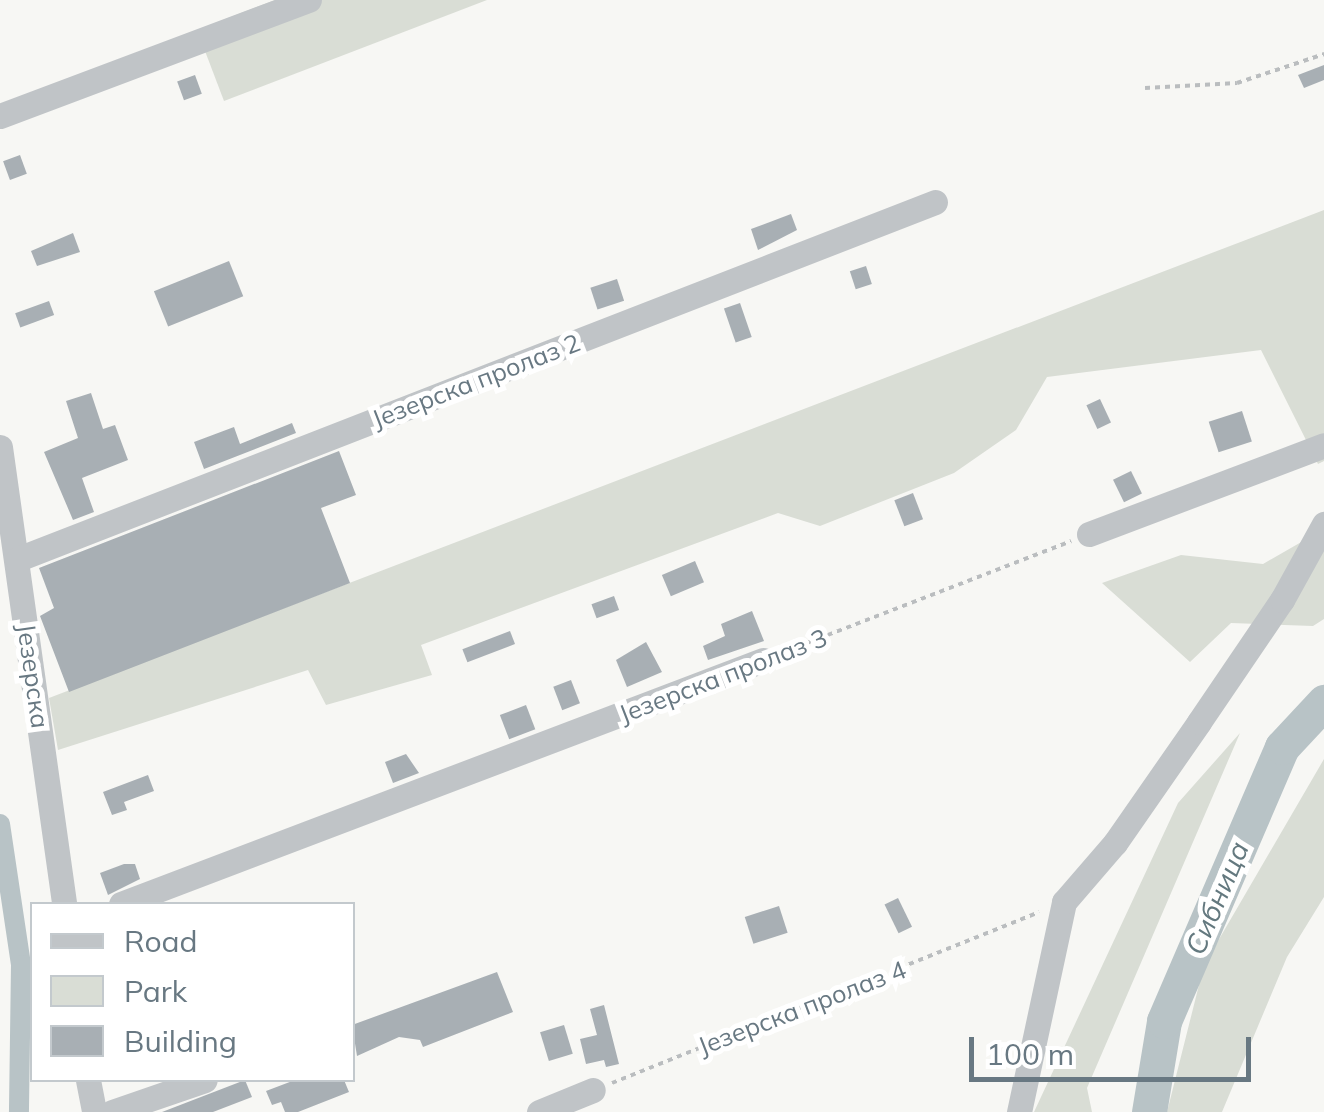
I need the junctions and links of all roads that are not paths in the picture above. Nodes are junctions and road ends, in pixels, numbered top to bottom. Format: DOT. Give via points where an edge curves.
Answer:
graph roads {
  1 [pos="308,0"];
  2 [pos="0,116"];
  3 [pos="935,202"];
  4 [pos="1324,446"];
  5 [pos="0,447"];
  6 [pos="1324,524"];
  7 [pos="1089,534"];
  8 [pos="18,560"];
  9 [pos="763,660"];
  10 [pos="64,902"];
  11 [pos="127,902"];
  12 [pos="88,1082"];
  13 [pos="200,1082"];
  14 [pos="593,1090"];
  15 [pos="94,1112"];
  16 [pos="112,1112"];
  17 [pos="539,1112"];
  18 [pos="1019,1112"];
  1 -- 2 [label="street"];
  3 -- 8 [label="street, Језерска пролаз 2"];
  4 -- 7 [label="street"];
  5 -- 8 [label="street, Језерска"];
  6 -- 18 [label="street" via="1282,600 1178,752 1064,902"];
  8 -- 10 [label="street, Језерска"];
  9 -- 11 [label="street, Језерска пролаз 3"];
  12 -- 15 [label="street"];
  13 -- 16 [label="street"];
  14 -- 17 [label="street"];
}
